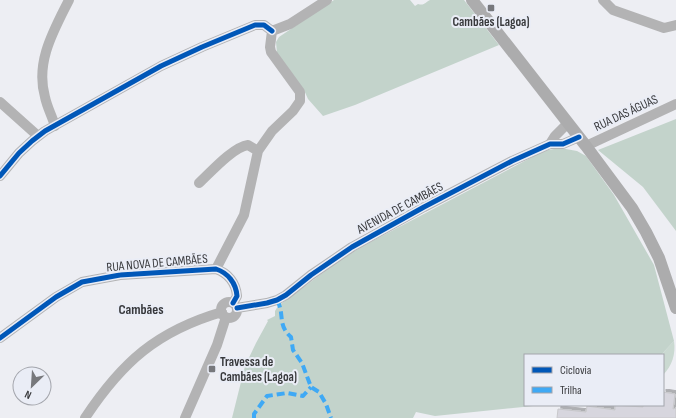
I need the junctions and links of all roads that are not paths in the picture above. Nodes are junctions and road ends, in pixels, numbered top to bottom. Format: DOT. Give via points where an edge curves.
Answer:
graph roads {
  1 [pos="69,0"];
  2 [pos="327,0"];
  3 [pos="472,0"];
  4 [pos="603,0"];
  5 [pos="676,25"];
  6 [pos="272,31"];
  7 [pos="0,102"];
  8 [pos="676,104"];
  9 [pos="568,123"];
  10 [pos="55,126"];
  11 [pos="38,136"];
  12 [pos="583,142"];
  13 [pos="550,144"];
  14 [pos="258,151"];
  15 [pos="0,176"];
  16 [pos="199,183"];
  17 [pos="216,269"];
  18 [pos="235,306"];
  19 [pos="676,308"];
  20 [pos="224,314"];
  21 [pos="0,338"];
  22 [pos="85,418"];
  23 [pos="185,418"];
  1 -- 10 [label="street" via="45,51 42,73 44,96"];
  2 -- 6 [label="street" via="290,24"];
  3 -- 9 [label="main road"];
  4 -- 5 [label="street" via="613,10 664,28"];
  6 -- 10 [label="street" via="264,25 255,25 202,47 161,66"];
  6 -- 14 [label="street" via="272,52 300,92 300,101 272,131"];
  7 -- 11 [label="street"];
  8 -- 12 [label="street, RUA DAS ÁGUAS"];
  9 -- 12 [label="main road"];
  9 -- 13 [label="street, AVENIDA DE CAMBÃES"];
  10 -- 11 [label="street"];
  11 -- 15 [label="street" via="19,153"];
  12 -- 13 [label="street, AVENIDA DE CAMBÃES"];
  12 -- 19 [label="main road" via="632,208 646,232 659,258"];
  13 -- 18 [label="street, AVENIDA DE CAMBÃES" via="512,161 352,246 278,300"];
  14 -- 16 [label="street" via="248,145 243,146"];
  14 -- 17 [label="street" via="244,215"];
  17 -- 18 [label="street, RUA NOVA DE CAMBÃES" via="225,273 234,285 237,296"];
  17 -- 21 [label="street, RUA NOVA DE CAMBÃES" via="120,275 82,282 56,297"];
  18 -- 20 [label="street, AVENIDA DE CAMBÃES" via="236,313 233,317"];
  20 -- 22 [label="street, AVENIDA DE CAMBÃES" via="202,317 151,344 119,374"];
  20 -- 23 [label="street" via="217,345"];
}
